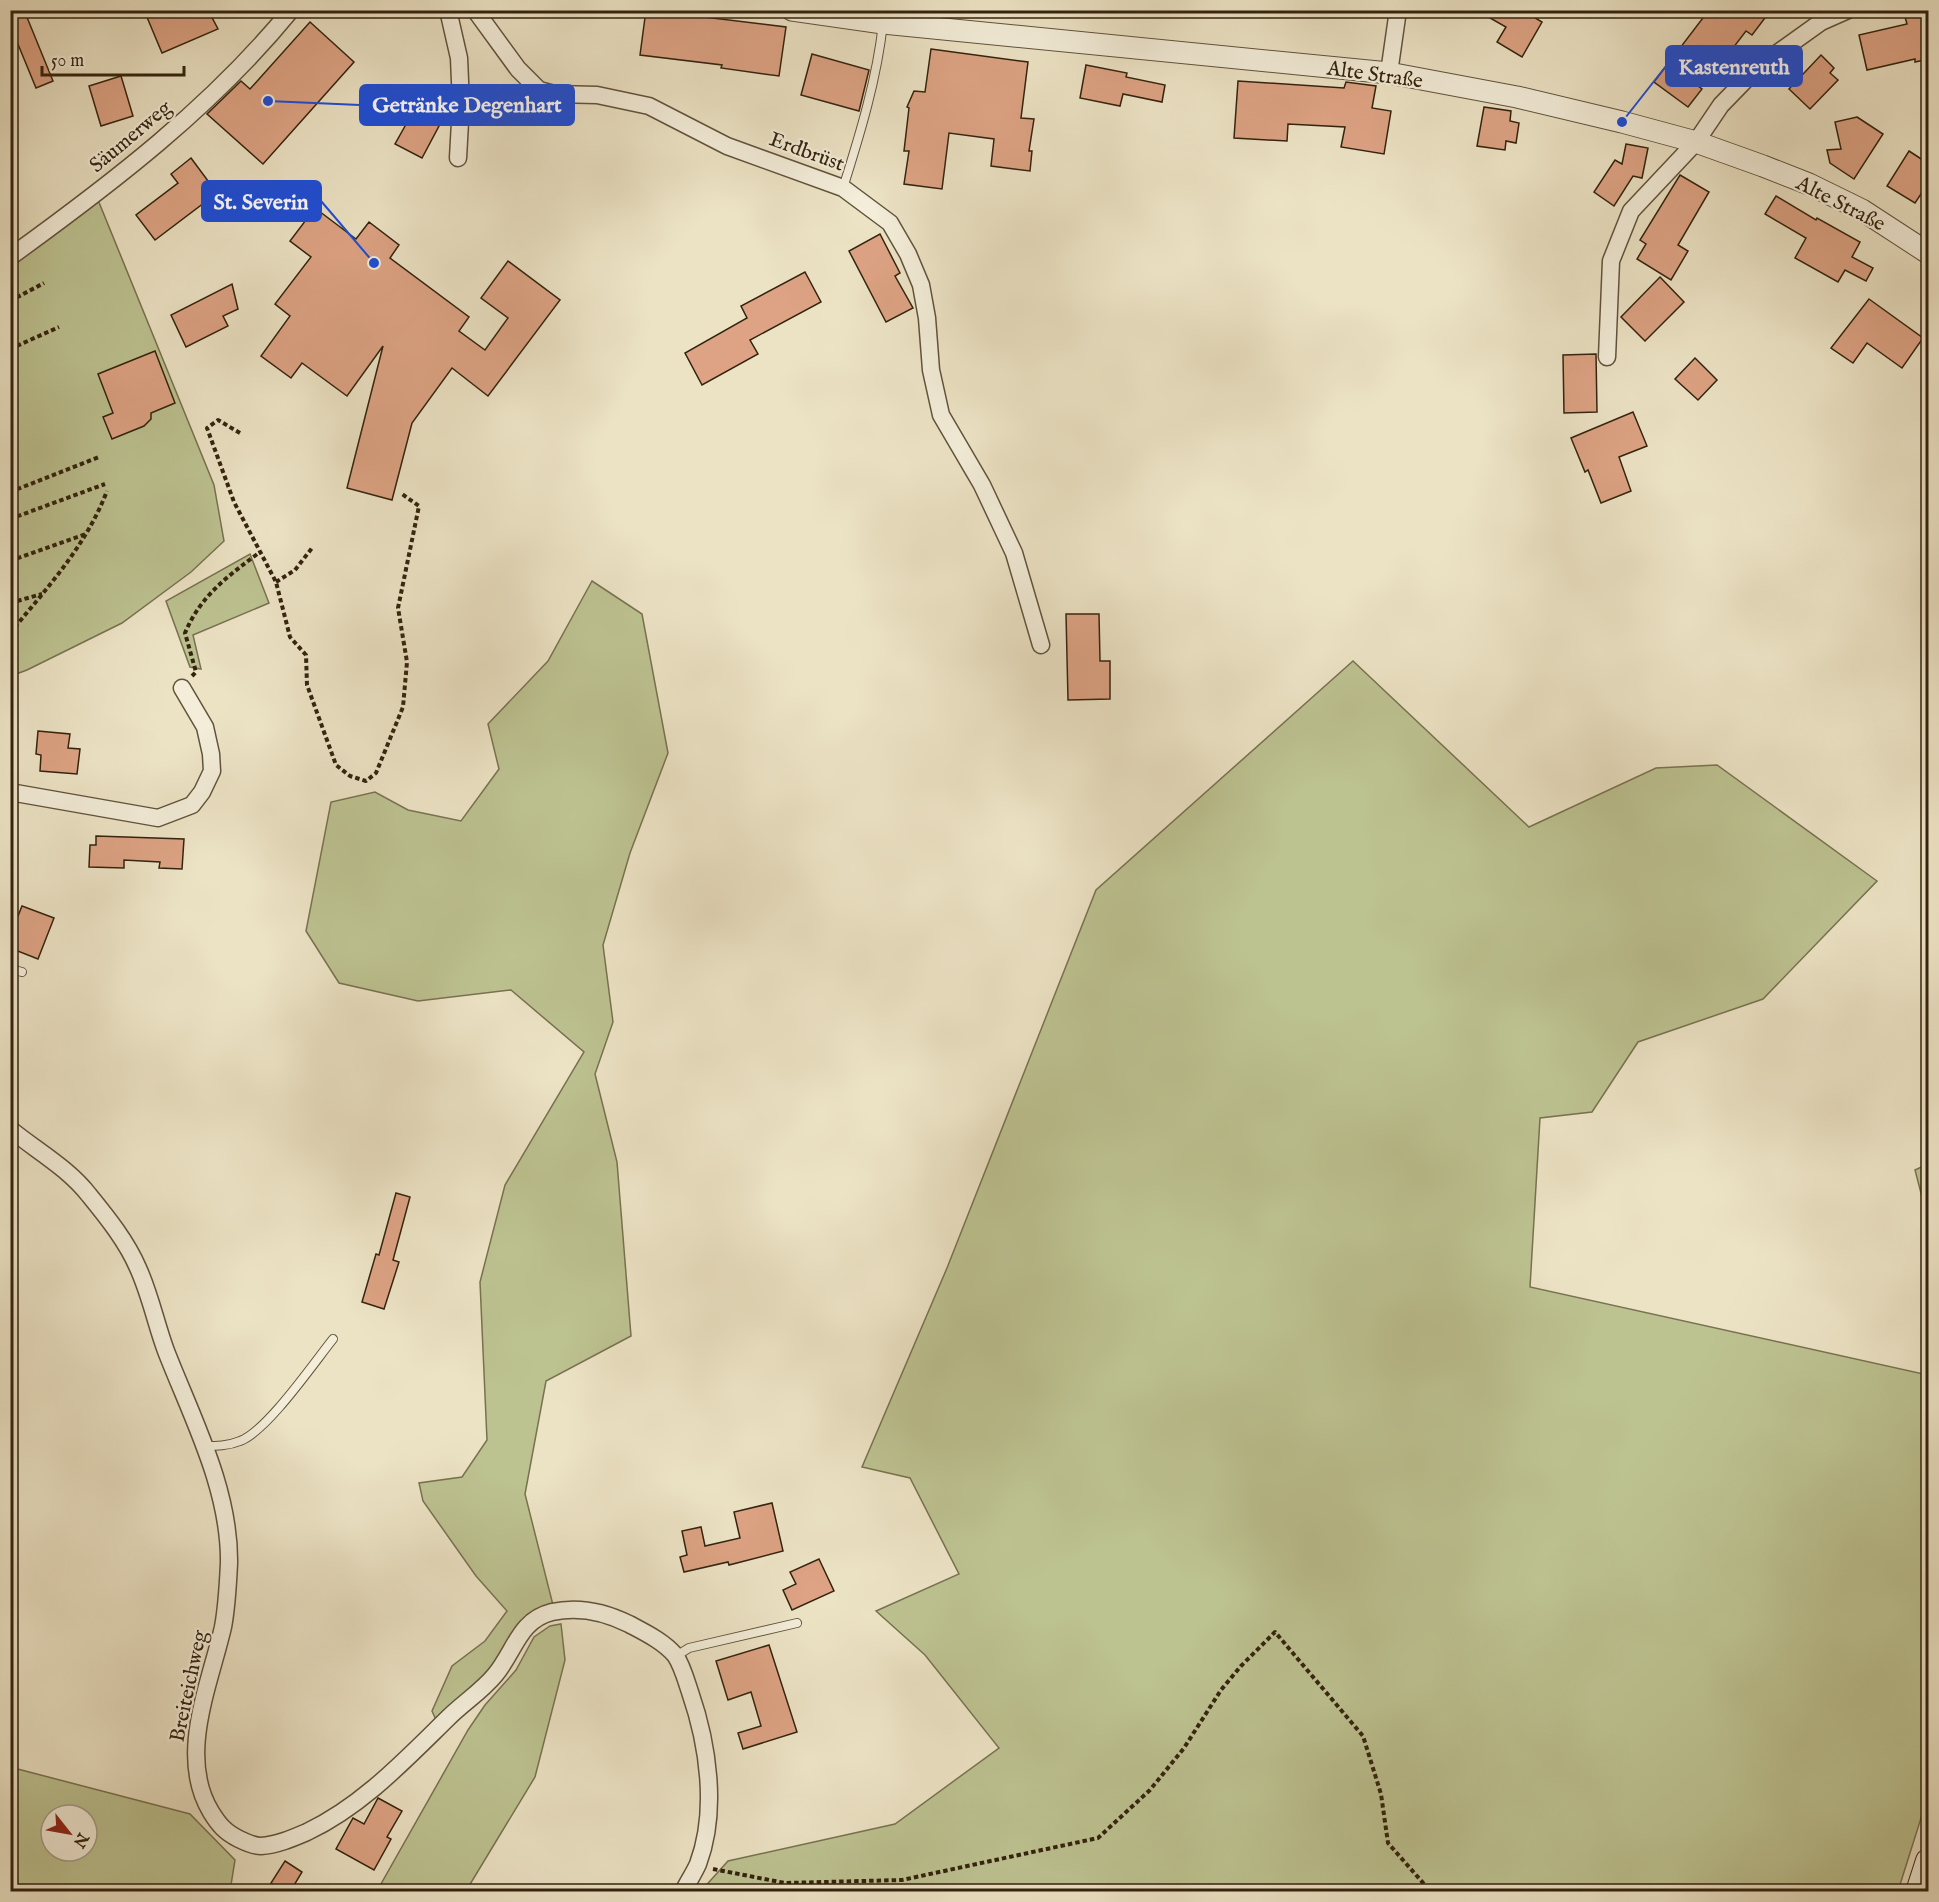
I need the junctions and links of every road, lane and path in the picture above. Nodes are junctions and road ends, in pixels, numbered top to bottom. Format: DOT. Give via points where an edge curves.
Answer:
graph roads {
  1 [pos="291,10"];
  2 [pos="448,10"];
  3 [pos="475,10"];
  4 [pos="792,10"];
  5 [pos="1398,10"];
  6 [pos="1848,10"];
  7 [pos="1820,16"];
  8 [pos="883,23"];
  9 [pos="1389,73"];
  10 [pos="1696,142"];
  11 [pos="458,158"];
  12 [pos="843,188"];
  13 [pos="1929,253"];
  14 [pos="10,257"];
  15 [pos="44,283"];
  16 [pos="10,301"];
  17 [pos="59,327"];
  18 [pos="10,349"];
  19 [pos="1607,357"];
  20 [pos="240,433"];
  21 [pos="99,457"];
  22 [pos="105,484"];
  23 [pos="107,491"];
  24 [pos="10,492"];
  25 [pos="402,494"];
  26 [pos="10,519"];
  27 [pos="87,534"];
  28 [pos="312,548"];
  29 [pos="260,552"];
  30 [pos="10,561"];
  31 [pos="276,582"];
  32 [pos="43,593"];
  33 [pos="10,603"];
  34 [pos="10,633"];
  35 [pos="1041,645"];
  36 [pos="182,688"];
  37 [pos="10,792"];
  38 [pos="10,969"];
  39 [pos="22,972"];
  40 [pos="10,1129"];
  41 [pos="333,1339"];
  42 [pos="203,1446"];
  43 [pos="798,1623"];
  44 [pos="676,1656"];
  45 [pos="1929,1861"];
  46 [pos="697,1866"];
  47 [pos="683,1892"];
  48 [pos="1431,1892"];
  49 [pos="1918,1892"];
  1 -- 14 [label="street, Säumerweg" via="175,128 114,180"];
  2 -- 11 [label="street" via="459,58"];
  3 -- 12 [label="street, Erdbrüst" via="538,90 597,95 649,106 727,146"];
  4 -- 8 [label="street, Alte Straße"];
  5 -- 9 [label="street"];
  6 -- 7 [label="street"];
  7 -- 10 [label="street" via="1758,67 1721,105"];
  8 -- 9 [label="street, Alte Straße"];
  8 -- 12 [label="lane" via="865,118"];
  9 -- 10 [label="street, Alte Straße" via="1517,97"];
  10 -- 13 [label="street, Alte Straße" via="1809,184 1862,210"];
  10 -- 19 [label="street" via="1631,211 1611,261"];
  12 -- 35 [label="street, Erdbrüst" via="890,223 908,254 921,285 931,370 941,415 982,484 1014,553"];
  15 -- 16 [label="path"];
  17 -- 18 [label="path"];
  20 -- 29 [label="path" via="218,420 207,428 234,502"];
  21 -- 24 [label="path"];
  22 -- 26 [label="path"];
  23 -- 27 [label="path"];
  25 -- 31 [label="path" via="419,506 398,608 407,662 402,707 376,773 366,781 350,776 336,765 307,685 306,655 290,637"];
  27 -- 30 [label="path"];
  27 -- 32 [label="path"];
  28 -- 31 [label="path" via="295,570"];
  29 -- 31 [label="path"];
  29 -- 36 [label="path" via="219,583 193,615 185,633 196,672"];
  32 -- 33 [label="path"];
  32 -- 34 [label="path"];
  36 -- 37 [label="street" via="205,727 211,754 212,771 192,805 158,818"];
  38 -- 39 [label="lane"];
  40 -- 42 [label="street, Breiteichweg" via="71,1174 133,1258"];
  41 -- 42 [label="lane" via="262,1427 242,1441"];
  42 -- 44 [label="street, Breiteichweg" via="224,1513 229,1557 224,1623 198,1728 196,1764 206,1802 223,1830 241,1840 259,1846 287,1841 353,1805 494,1676 523,1629 535,1618 572,1609 598,1611 642,1631"];
  43 -- 44 [label="lane" via="689,1648"];
  44 -- 46 [label="street" via="694,1704 709,1778 705,1839"];
  45 -- 49 [label="main road"];
  46 -- 47 [label="street"];
  46 -- 48 [label="path" via="785,1883 902,1880 1098,1838 1150,1790 1184,1748 1221,1690 1275,1632 1363,1736 1381,1794 1388,1843"];
}
